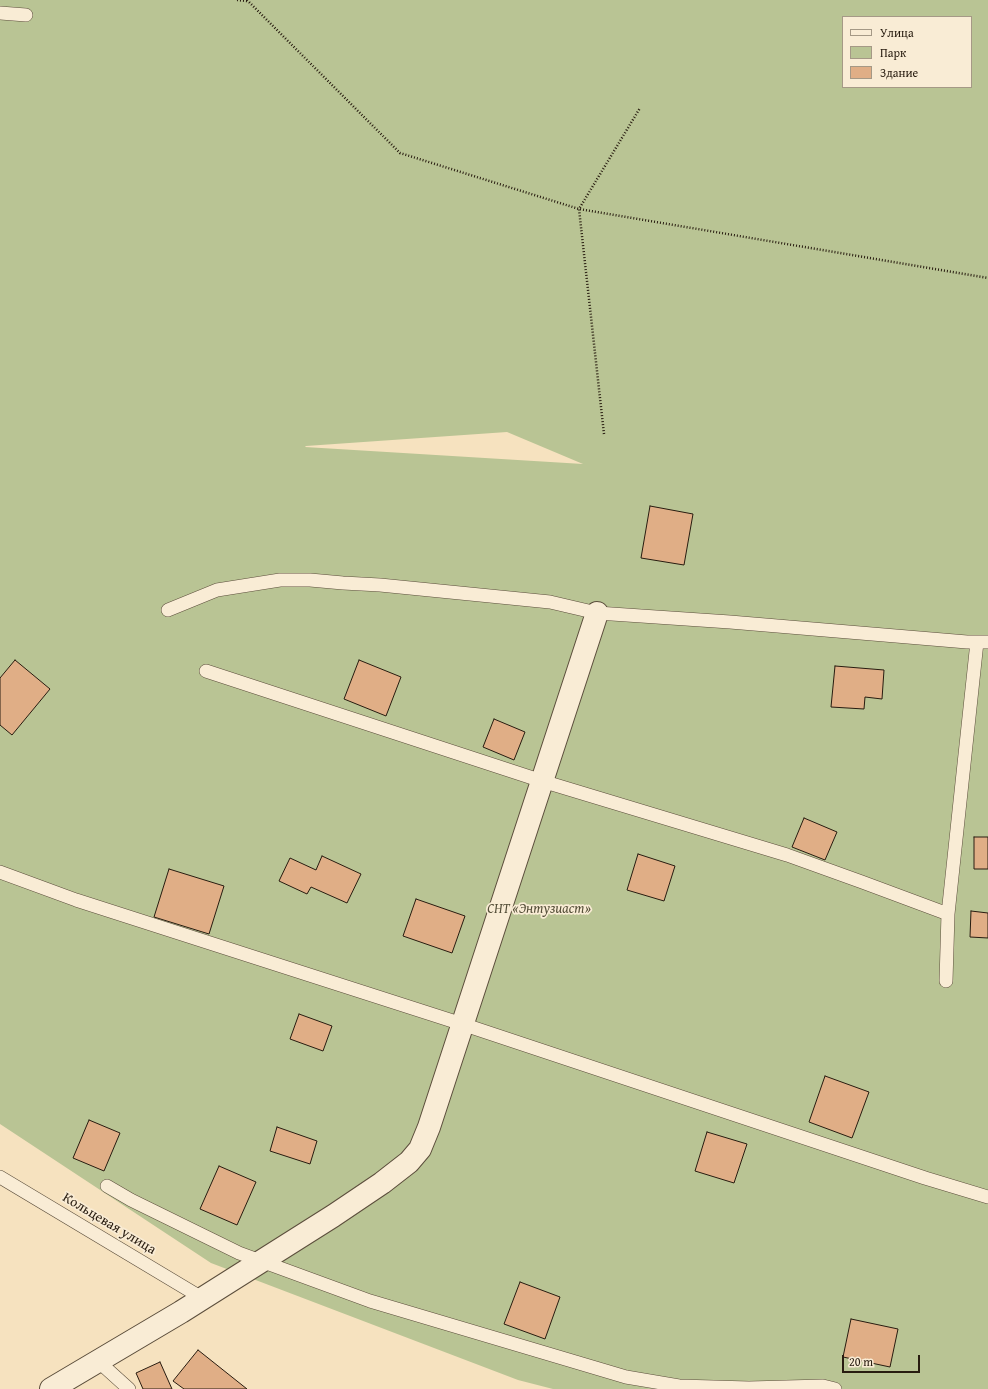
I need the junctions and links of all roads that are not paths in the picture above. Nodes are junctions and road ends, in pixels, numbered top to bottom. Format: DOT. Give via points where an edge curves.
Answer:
graph roads {
  1 [pos="0,13"];
  2 [pos="26,15"];
  3 [pos="168,610"];
  4 [pos="597,613"];
  5 [pos="983,642"];
  6 [pos="206,671"];
  7 [pos="542,781"];
  8 [pos="0,872"];
  9 [pos="948,914"];
  10 [pos="946,981"];
  11 [pos="462,1024"];
  12 [pos="0,1177"];
  13 [pos="107,1186"];
  14 [pos="988,1197"];
  15 [pos="262,1261"];
  16 [pos="202,1298"];
  17 [pos="98,1361"];
  18 [pos="51,1389"];
  19 [pos="129,1389"];
  20 [pos="835,1389"];
  1 -- 2 [label="lane"];
  3 -- 4 [label="lane" via="217,590 280,580 310,580 550,602"];
  4 -- 5 [label="lane"];
  4 -- 7 [label="street"];
  5 -- 9 [label="lane"];
  6 -- 7 [label="lane"];
  7 -- 9 [label="lane" via="787,856"];
  7 -- 11 [label="street"];
  8 -- 11 [label="lane" via="76,900"];
  9 -- 10 [label="lane"];
  11 -- 14 [label="lane"];
  11 -- 15 [label="street" via="420,1149 409,1162 382,1182"];
  12 -- 16 [label="lane, Кольцевая улица"];
  13 -- 15 [label="lane" via="239,1253"];
  15 -- 16 [label="street"];
  15 -- 20 [label="lane" via="370,1301 626,1376 679,1386 823,1386"];
  16 -- 17 [label="street"];
  17 -- 18 [label="street"];
  17 -- 19 [label="lane"];
}
